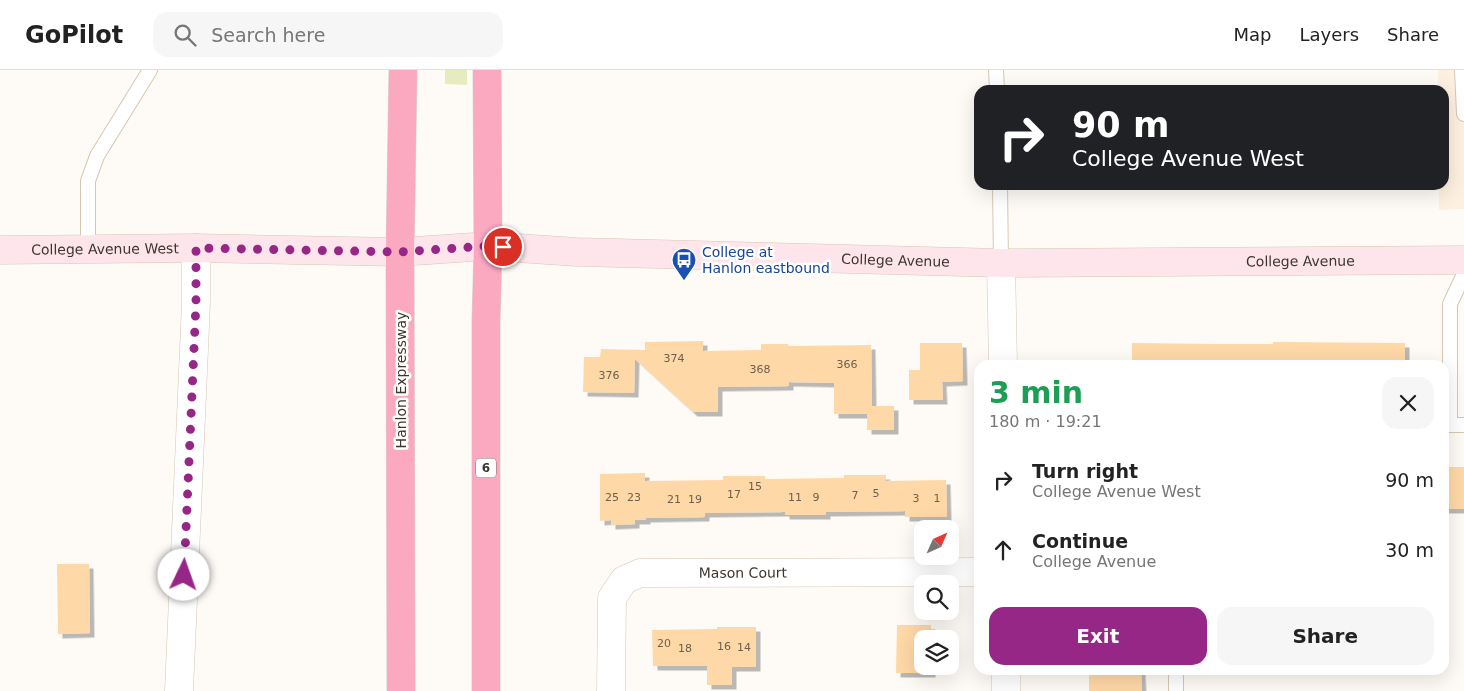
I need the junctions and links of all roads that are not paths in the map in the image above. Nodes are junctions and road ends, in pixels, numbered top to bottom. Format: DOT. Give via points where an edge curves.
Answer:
graph roads {
  1 [pos="150,70"];
  2 [pos="403,70"];
  3 [pos="487,70"];
  4 [pos="996,70"];
  5 [pos="1462,70"];
  6 [pos="997,85"];
  7 [pos="1464,114"];
  8 [pos="1000,190"];
  9 [pos="488,246"];
  10 [pos="196,248"];
  11 [pos="88,249"];
  12 [pos="0,250"];
  13 [pos="299,250"];
  14 [pos="400,252"];
  15 [pos="1464,260"];
  16 [pos="1001,263"];
  17 [pos="1464,274"];
  18 [pos="1003,360"];
  19 [pos="1453,425"];
  20 [pos="974,572"];
  21 [pos="1006,675"];
  22 [pos="1176,675"];
  23 [pos="179,691"];
  24 [pos="401,691"];
  25 [pos="486,691"];
  26 [pos="611,691"];
  27 [pos="1006,691"];
  28 [pos="1176,691"];
  1 -- 11 [label="lane" via="96,156 88,181"];
  2 -- 14 [label="highway, Hanlon Expressway"];
  3 -- 9 [label="highway, 6"];
  4 -- 6 [label="lane"];
  5 -- 7 [label="lane"];
  8 -- 16 [label="lane"];
  9 -- 14 [label="main road, College Avenue"];
  9 -- 16 [label="main road, College Avenue" via="577,252"];
  9 -- 25 [label="highway, 6"];
  10 -- 11 [label="main road, College Avenue West"];
  10 -- 13 [label="main road, College Avenue West"];
  10 -- 23 [label="street"];
  11 -- 12 [label="main road, College Avenue West"];
  13 -- 14 [label="main road, College Avenue"];
  14 -- 24 [label="highway, Hanlon Expressway"];
  15 -- 16 [label="main road, College Avenue"];
  16 -- 18 [label="street"];
  17 -- 19 [label="lane" via="1450,304"];
  20 -- 26 [label="street, Mason Court" via="640,573 624,580 612,598"];
  21 -- 27 [label="street"];
  22 -- 28 [label="lane"];
}
